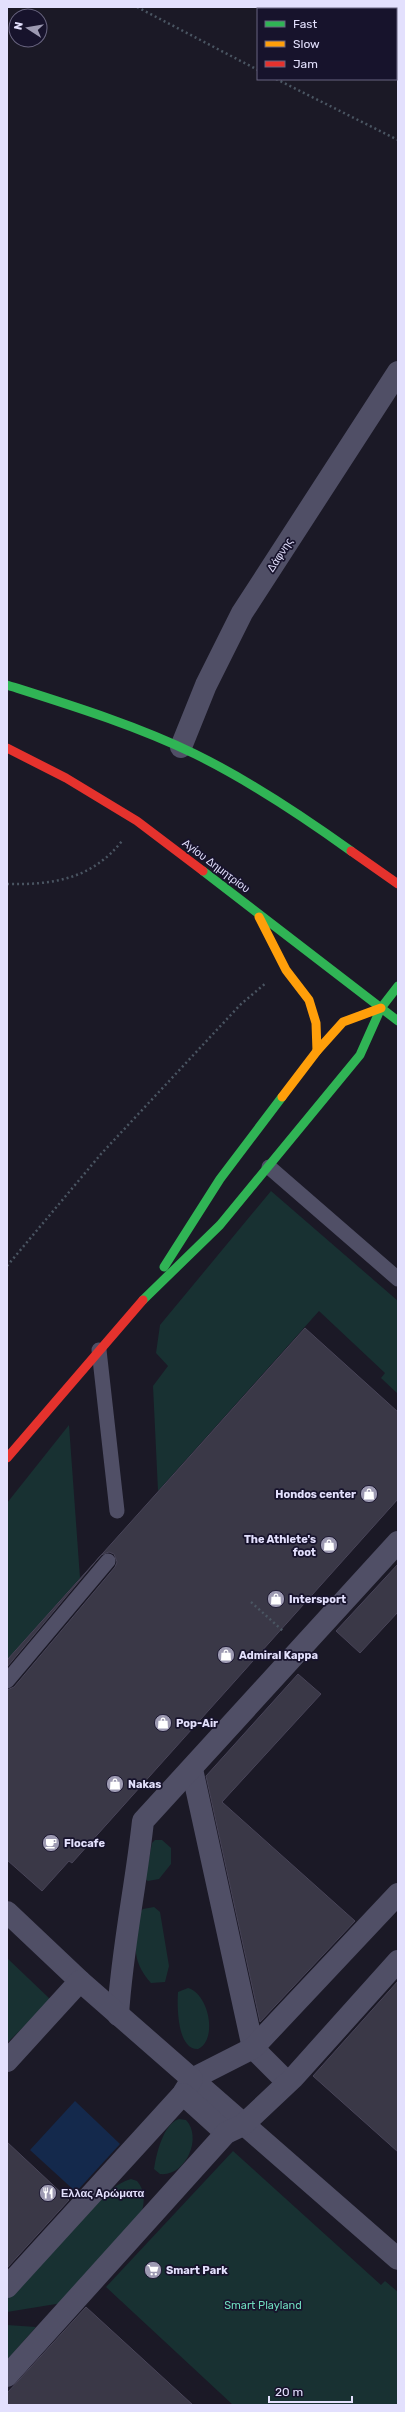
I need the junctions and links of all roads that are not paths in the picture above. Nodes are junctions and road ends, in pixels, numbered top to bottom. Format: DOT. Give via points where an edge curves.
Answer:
graph roads {
  1 [pos="398,372"];
  2 [pos="7,686"];
  3 [pos="181,747"];
  4 [pos="7,748"];
  5 [pos="398,884"];
  6 [pos="257,912"];
  7 [pos="398,986"];
  8 [pos="381,1008"];
  9 [pos="398,1021"];
  10 [pos="317,1051"];
  11 [pos="269,1167"];
  12 [pos="398,1279"];
  13 [pos="149,1293"];
  14 [pos="99,1350"];
  15 [pos="7,1458"];
  16 [pos="117,1511"];
  17 [pos="398,1542"];
  18 [pos="108,1561"];
  19 [pos="7,1681"];
  20 [pos="192,1769"];
  21 [pos="398,1894"];
  22 [pos="7,1912"];
  23 [pos="398,1961"];
  24 [pos="80,1981"];
  25 [pos="118,2014"];
  26 [pos="254,2048"];
  27 [pos="7,2061"];
  28 [pos="287,2082"];
  29 [pos="188,2086"];
  30 [pos="234,2129"];
  31 [pos="398,2259"];
  32 [pos="7,2287"];
  33 [pos="7,2376"];
  1 -- 3 [label="street, Δάφνης" via="242,613 206,685"];
  2 -- 3 [label="street" via="125,723"];
  3 -- 5 [label="street" via="264,792"];
  4 -- 6 [label="street, Αγίου Δημητρίου" via="138,821"];
  6 -- 8 [label="street, Αγίου Δημητρίου"];
  6 -- 10 [label="street" via="286,970 302,989 313,1012 318,1036"];
  7 -- 8 [label="street"];
  8 -- 9 [label="street, Αγίου Δημητρίου"];
  8 -- 10 [label="street" via="343,1022"];
  8 -- 11 [label="street" via="360,1055"];
  10 -- 13 [label="street" via="220,1179"];
  11 -- 12 [label="lane"];
  11 -- 13 [label="street" via="220,1225"];
  13 -- 14 [label="street"];
  14 -- 15 [label="street"];
  14 -- 16 [label="lane"];
  17 -- 20 [label="street"];
  18 -- 19 [label="lane"];
  20 -- 25 [label="street" via="142,1821 137,1873 121,1969"];
  20 -- 26 [label="street"];
  21 -- 26 [label="street"];
  22 -- 24 [label="street"];
  23 -- 28 [label="street"];
  24 -- 25 [label="street"];
  24 -- 27 [label="street"];
  25 -- 29 [label="street"];
  26 -- 28 [label="street"];
  26 -- 29 [label="street"];
  28 -- 30 [label="street"];
  29 -- 30 [label="street"];
  29 -- 32 [label="street"];
  30 -- 31 [label="street"];
  30 -- 33 [label="street"];
}
